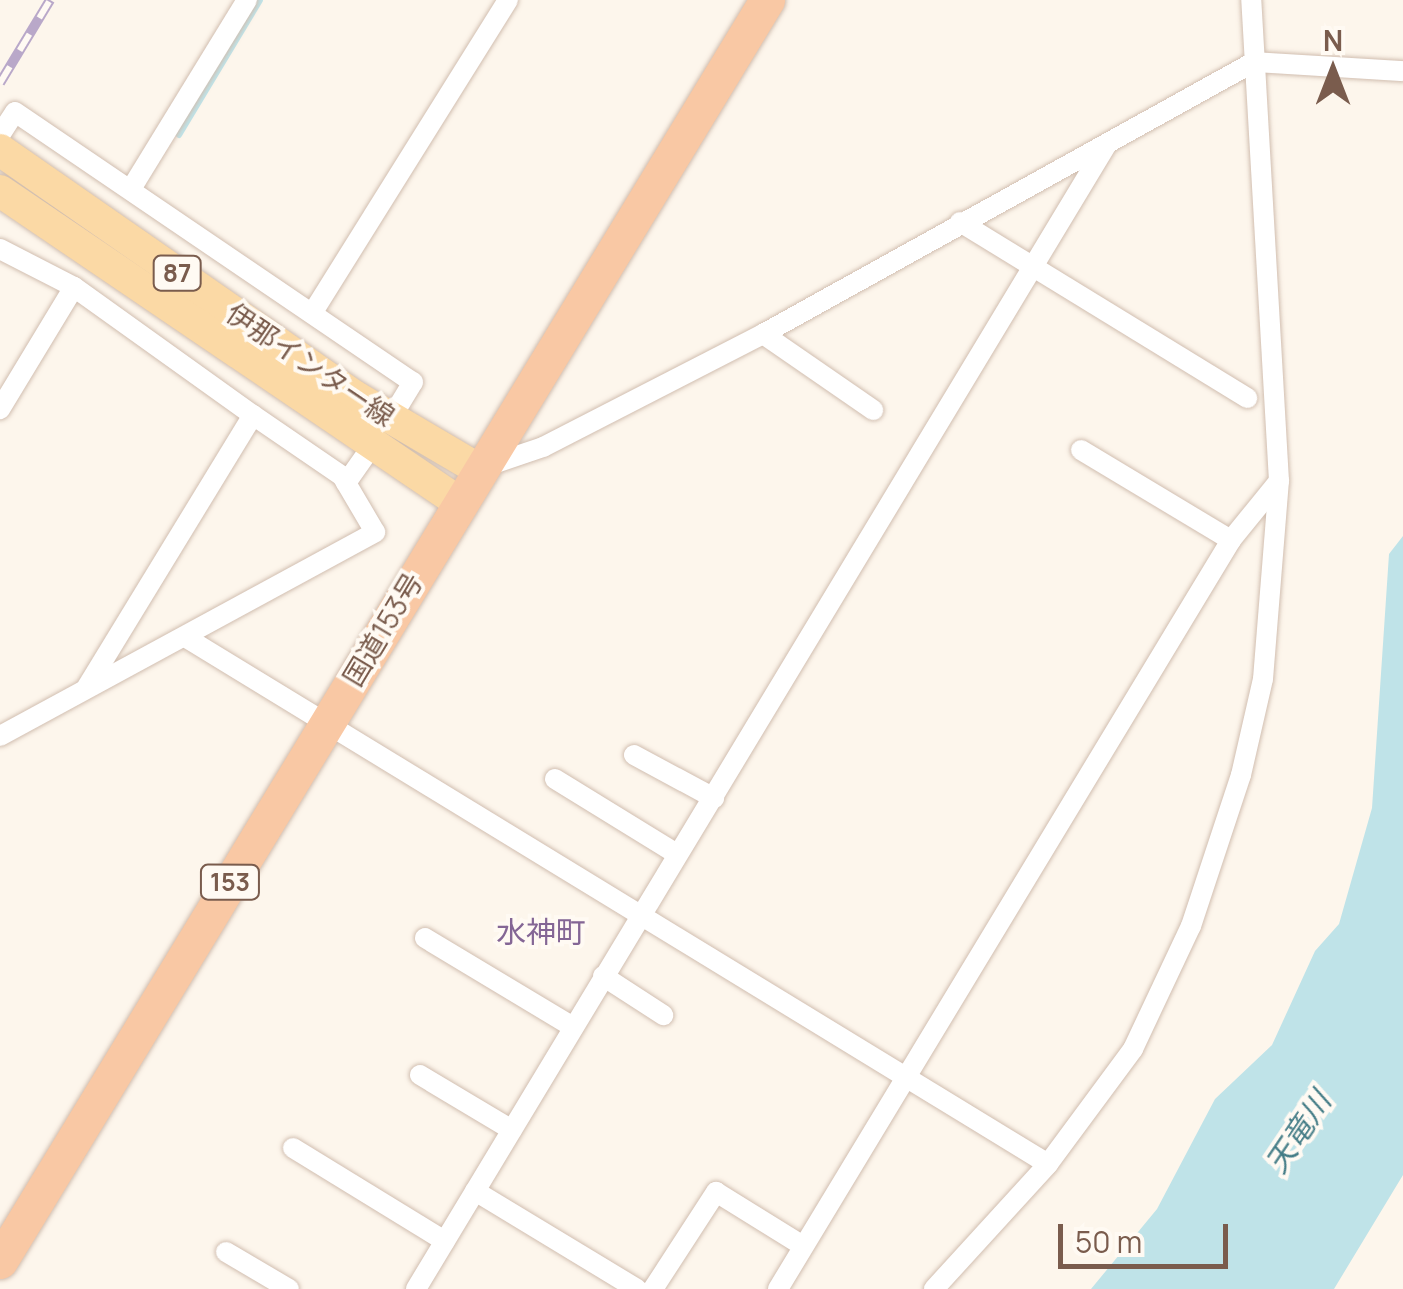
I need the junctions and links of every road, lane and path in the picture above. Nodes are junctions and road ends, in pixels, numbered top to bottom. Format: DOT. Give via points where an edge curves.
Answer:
graph roads {
  1 [pos="247,0"];
  2 [pos="508,0"];
  3 [pos="767,0"];
  4 [pos="1251,0"];
  5 [pos="1254,62"];
  6 [pos="1403,71"];
  7 [pos="0,135"];
  8 [pos="1107,144"];
  9 [pos="0,150"];
  10 [pos="132,189"];
  11 [pos="0,191"];
  12 [pos="960,222"];
  13 [pos="0,249"];
  14 [pos="1034,269"];
  15 [pos="74,288"];
  16 [pos="313,312"];
  17 [pos="762,334"];
  18 [pos="1247,398"];
  19 [pos="0,409"];
  20 [pos="346,410"];
  21 [pos="873,410"];
  22 [pos="254,415"];
  23 [pos="381,433"];
  24 [pos="1081,450"];
  25 [pos="478,469"];
  26 [pos="1279,482"];
  27 [pos="346,483"];
  28 [pos="457,501"];
  29 [pos="1231,540"];
  30 [pos="185,637"];
  31 [pos="86,688"];
  32 [pos="325,726"];
  33 [pos="0,736"];
  34 [pos="634,755"];
  35 [pos="555,779"];
  36 [pos="714,798"];
  37 [pos="677,854"];
  38 [pos="642,915"];
  39 [pos="425,938"];
  40 [pos="603,976"];
  41 [pos="663,1015"];
  42 [pos="573,1027"];
  43 [pos="420,1075"];
  44 [pos="906,1080"];
  45 [pos="512,1130"];
  46 [pos="294,1148"];
  47 [pos="1048,1164"];
  48 [pos="476,1191"];
  49 [pos="445,1242"];
  50 [pos="803,1246"];
  51 [pos="226,1252"];
  52 [pos="0,1261"];
  53 [pos="610,1282"];
  54 [pos="289,1289"];
  55 [pos="416,1289"];
  56 [pos="638,1289"];
  57 [pos="654,1289"];
  58 [pos="778,1289"];
  59 [pos="934,1289"];
  1 -- 10 [label="street"];
  2 -- 16 [label="street"];
  3 -- 25 [label="highway, 国道153号 / 153"];
  4 -- 5 [label="street"];
  5 -- 6 [label="street"];
  5 -- 8 [label="street"];
  5 -- 26 [label="street"];
  7 -- 10 [label="street" via="15,112"];
  8 -- 12 [label="street"];
  8 -- 14 [label="street"];
  9 -- 20 [label="main road, 伊那インター線 / 87"];
  10 -- 16 [label="street"];
  11 -- 20 [label="main road, 伊那インター線 / 87"];
  12 -- 14 [label="street"];
  12 -- 17 [label="street"];
  13 -- 15 [label="street"];
  14 -- 18 [label="street"];
  14 -- 36 [label="street"];
  15 -- 19 [label="street"];
  15 -- 22 [label="street"];
  16 -- 23 [label="street" via="413,382"];
  17 -- 21 [label="street"];
  17 -- 25 [label="street" via="543,447"];
  20 -- 23 [label="main road, 伊那インター線 / 87"];
  22 -- 27 [label="street"];
  22 -- 31 [label="street"];
  23 -- 25 [label="main road, 伊那インター線 / 87"];
  23 -- 27 [label="street"];
  23 -- 28 [label="main road, 伊那インター線 / 87"];
  24 -- 29 [label="street"];
  25 -- 28 [label="highway, 国道153号 / 153"];
  26 -- 29 [label="street"];
  26 -- 47 [label="street" via="1263,679 1223,837 1133,1049"];
  27 -- 30 [label="street" via="376,532"];
  28 -- 32 [label="highway, 国道153号 / 153"];
  29 -- 44 [label="street"];
  30 -- 31 [label="street"];
  30 -- 32 [label="street"];
  31 -- 33 [label="street"];
  32 -- 38 [label="street"];
  32 -- 52 [label="highway, 国道153号 / 153"];
  34 -- 36 [label="street"];
  35 -- 37 [label="street"];
  36 -- 37 [label="street"];
  37 -- 38 [label="street"];
  38 -- 40 [label="street"];
  38 -- 44 [label="street"];
  39 -- 42 [label="street"];
  40 -- 41 [label="street"];
  40 -- 42 [label="street"];
  42 -- 45 [label="street"];
  43 -- 45 [label="street"];
  44 -- 47 [label="street"];
  44 -- 50 [label="street"];
  45 -- 48 [label="street"];
  46 -- 49 [label="street"];
  47 -- 59 [label="street"];
  48 -- 49 [label="street"];
  48 -- 53 [label="street"];
  49 -- 55 [label="street"];
  50 -- 57 [label="street" via="716,1192"];
  50 -- 58 [label="street"];
  51 -- 54 [label="street"];
  53 -- 56 [label="street"];
}
